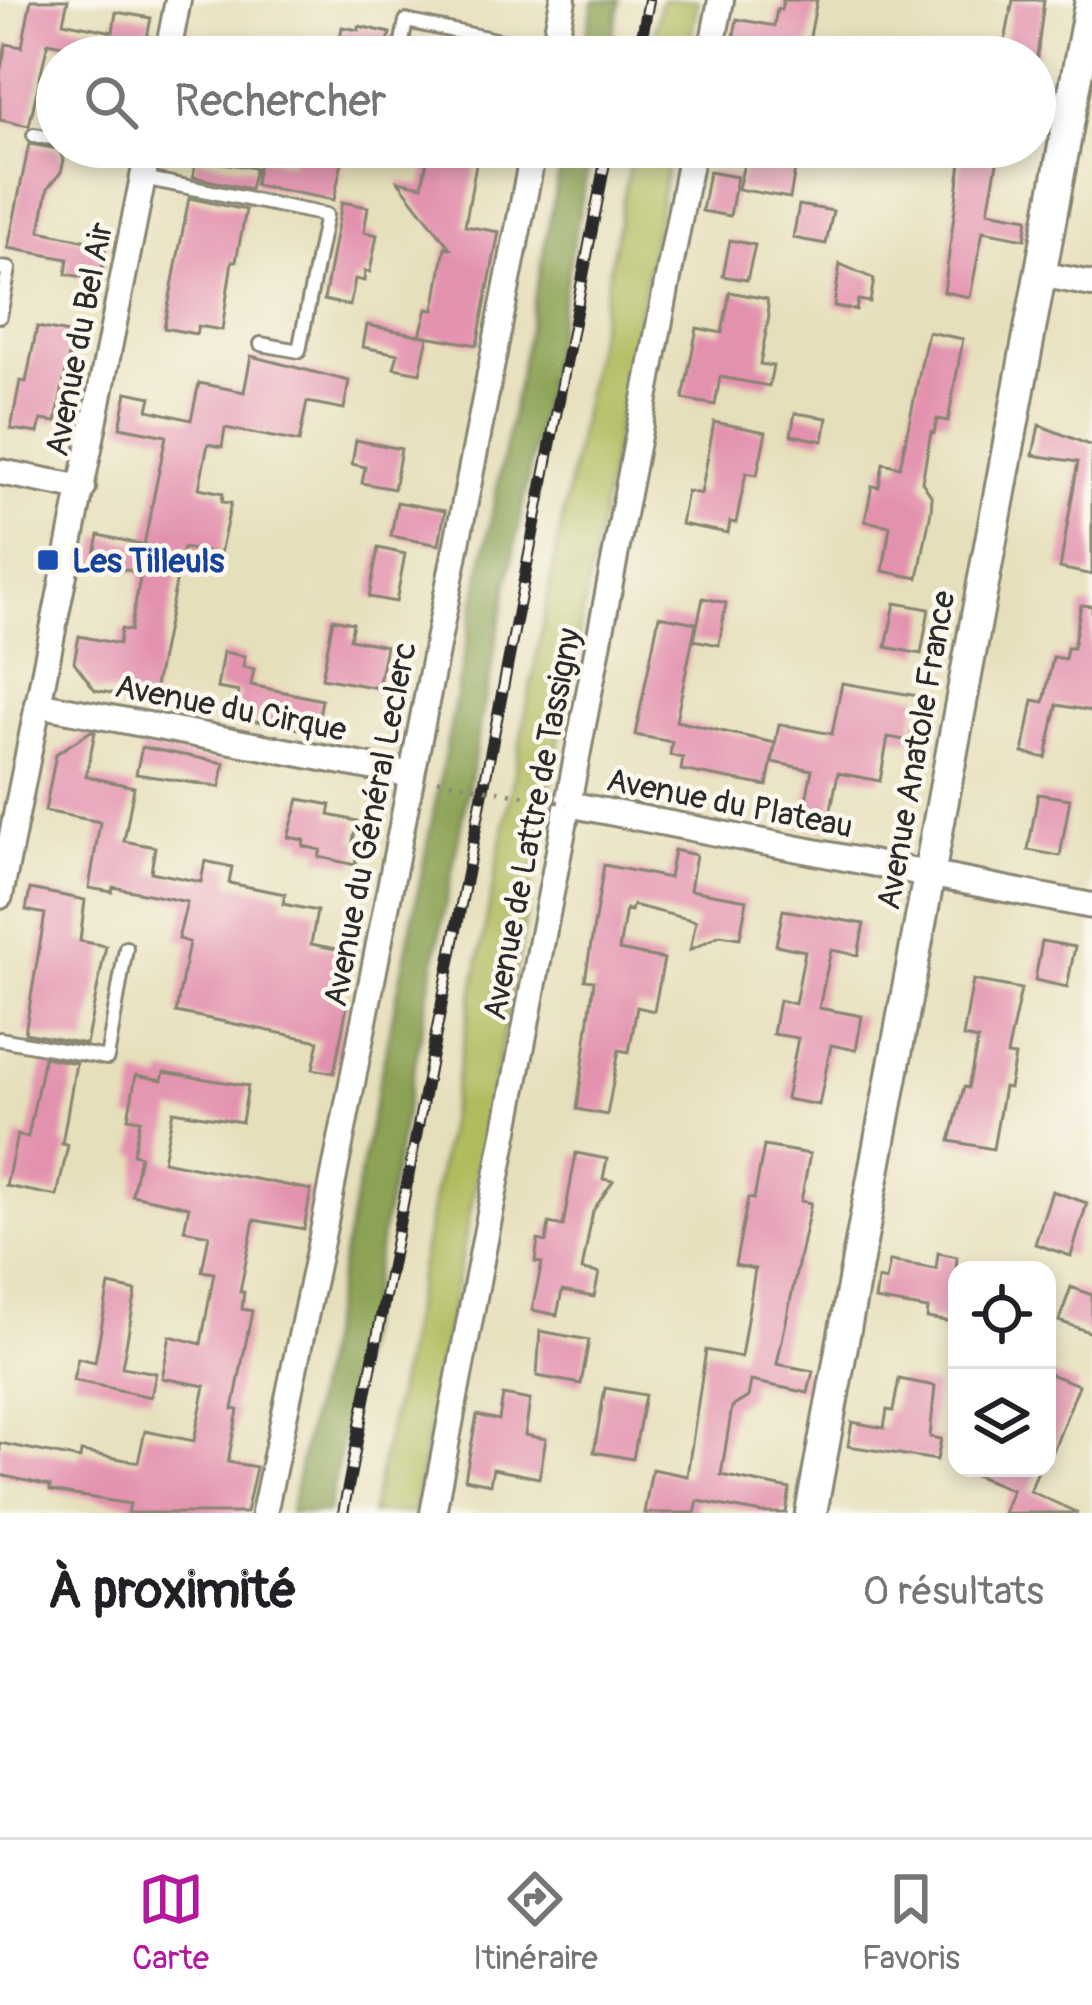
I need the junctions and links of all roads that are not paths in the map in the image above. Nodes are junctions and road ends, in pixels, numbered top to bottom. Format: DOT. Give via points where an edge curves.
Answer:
graph roads {
  1 [pos="178,0"];
  2 [pos="562,0"];
  3 [pos="721,0"];
  4 [pos="1091,0"];
  5 [pos="171,36"];
  6 [pos="403,36"];
  7 [pos="472,36"];
  8 [pos="555,36"];
  9 [pos="714,36"];
  10 [pos="145,168"];
  11 [pos="169,168"];
  12 [pos="530,168"];
  13 [pos="689,168"];
  14 [pos="0,268"];
  15 [pos="1040,274"];
  16 [pos="1092,284"];
  17 [pos="0,316"];
  18 [pos="261,344"];
  19 [pos="0,472"];
  20 [pos="82,488"];
  21 [pos="37,704"];
  22 [pos="412,775"];
  23 [pos="568,804"];
  24 [pos="929,874"];
  25 [pos="0,896"];
  26 [pos="1092,906"];
  27 [pos="126,948"];
  28 [pos="0,1039"];
  29 [pos="264,1513"];
  30 [pos="434,1513"];
  31 [pos="811,1513"];
  1 -- 5 [label="street"];
  2 -- 8 [label="street"];
  3 -- 9 [label="street"];
  4 -- 15 [label="street, Avenue Anatole France"];
  6 -- 7 [label="lane" via="406,21"];
  10 -- 20 [label="street, Avenue du Bel Air"];
  11 -- 18 [label="lane" via="326,215 298,351"];
  12 -- 22 [label="street, Avenue du Général Leclerc"];
  13 -- 23 [label="street, Avenue de Lattre de Tassigny"];
  14 -- 17 [label="lane" via="9,269"];
  15 -- 16 [label="street"];
  15 -- 24 [label="street, Avenue Anatole France"];
  19 -- 20 [label="street"];
  20 -- 21 [label="street, Avenue du Bel Air"];
  21 -- 22 [label="street, Avenue du Cirque"];
  21 -- 25 [label="street, Avenue du Bel Air"];
  22 -- 29 [label="street, Avenue du Général Leclerc"];
  23 -- 24 [label="street, Avenue du Plateau"];
  23 -- 30 [label="street, Avenue de Lattre de Tassigny"];
  24 -- 26 [label="street, Avenue du Plateau"];
  24 -- 31 [label="street, Avenue Anatole France"];
  27 -- 28 [label="lane" via="107,1058"];
}
